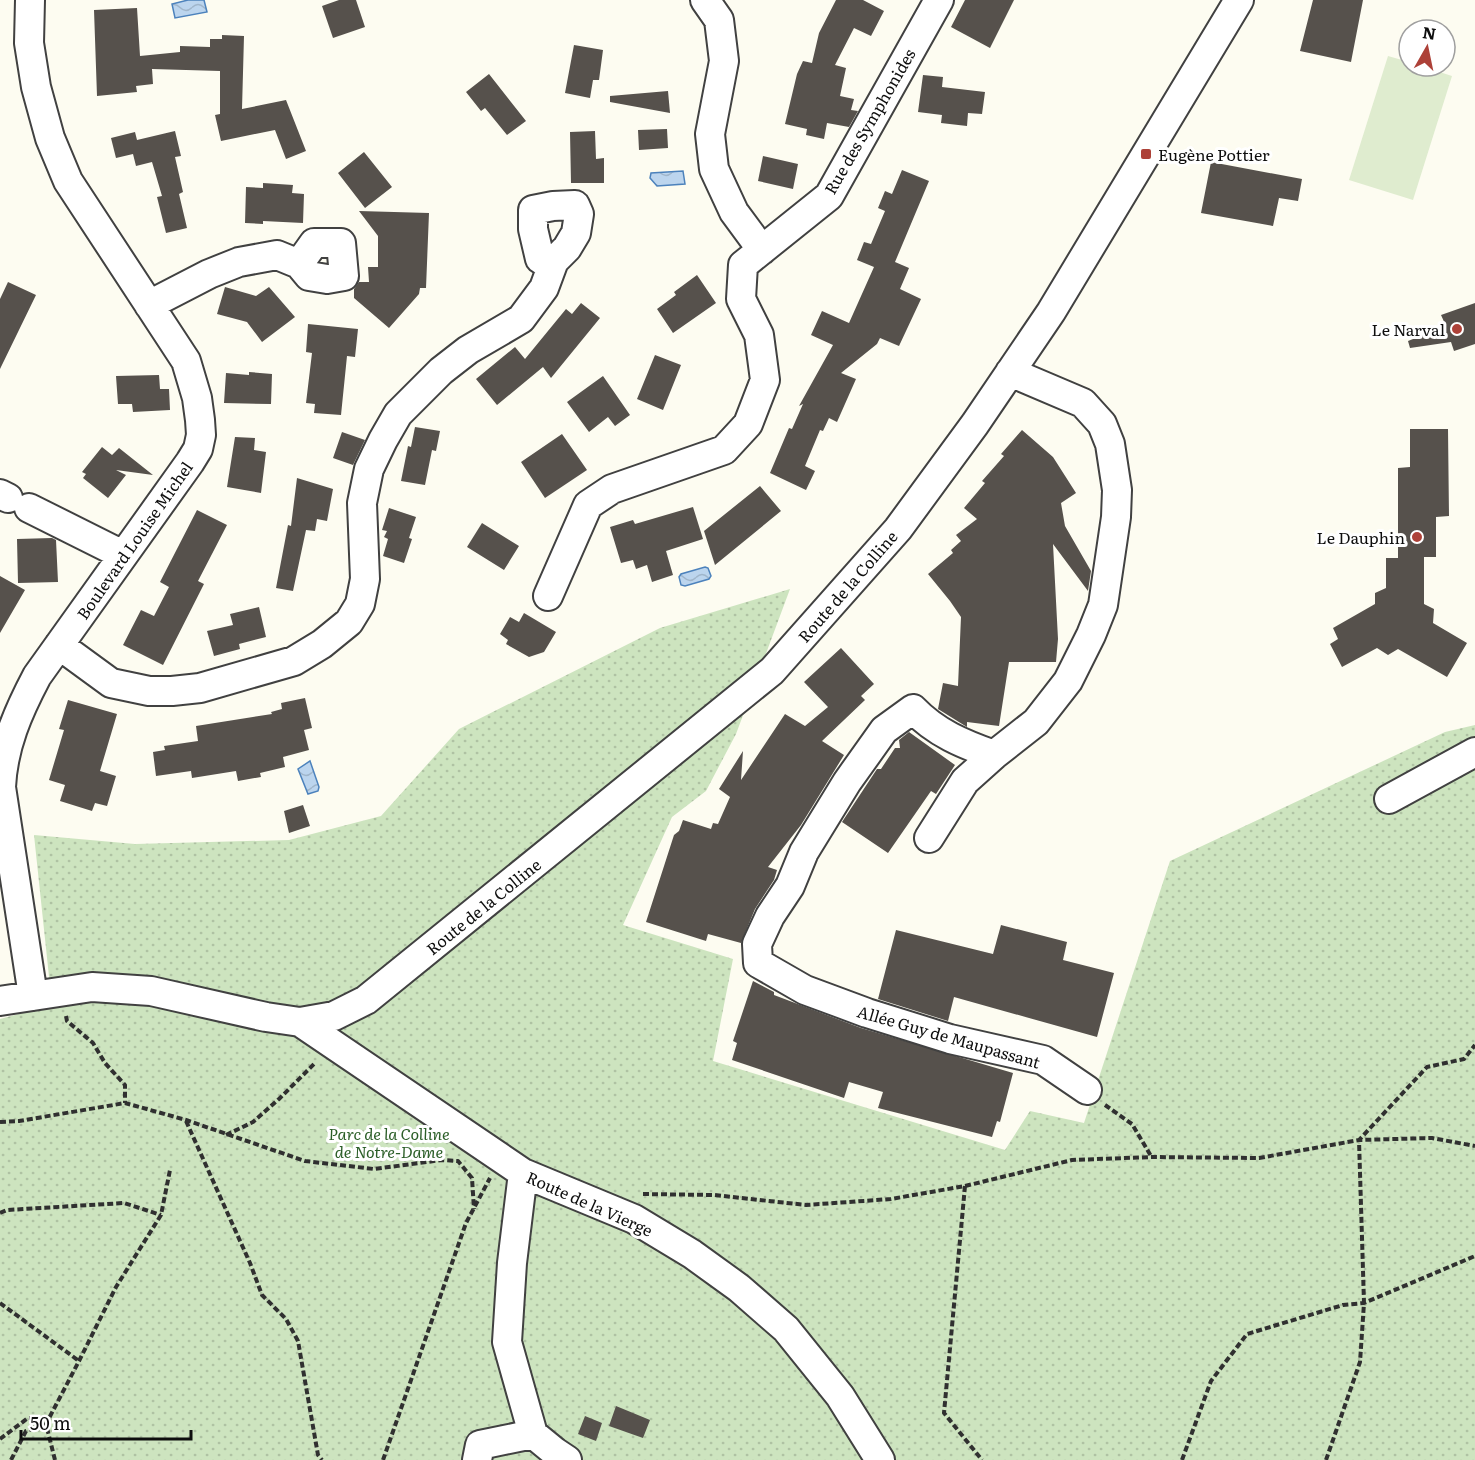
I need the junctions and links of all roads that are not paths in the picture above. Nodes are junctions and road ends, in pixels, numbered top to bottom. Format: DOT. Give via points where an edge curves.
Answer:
graph roads {
  1 [pos="30,0"];
  2 [pos="705,0"];
  3 [pos="939,0"];
  4 [pos="1239,0"];
  5 [pos="762,250"];
  6 [pos="554,261"];
  7 [pos="299,264"];
  8 [pos="150,305"];
  9 [pos="1010,372"];
  10 [pos="12,500"];
  11 [pos="123,555"];
  12 [pos="548,596"];
  13 [pos="59,645"];
  14 [pos="1475,752"];
  15 [pos="994,755"];
  16 [pos="1,787"];
  17 [pos="1389,799"];
  18 [pos="929,838"];
  19 [pos="33,996"];
  20 [pos="0,1001"];
  21 [pos="300,1022"];
  22 [pos="1088,1090"];
  23 [pos="512,1165"];
  24 [pos="532,1434"];
  25 [pos="477,1460"];
  26 [pos="567,1460"];
  27 [pos="880,1460"];
  1 -- 8 [label="street, Boulevard Louise Michel" via="29,43 50,138 68,181"];
  2 -- 5 [label="street" via="719,20 724,61 710,134 714,169 734,212"];
  3 -- 5 [label="street, Rue des Symphonides" via="829,196"];
  4 -- 9 [label="street, Route de la Colline" via="1051,312"];
  5 -- 12 [label="street, Rue des Symphonides" via="743,265 741,299 759,335 765,380 748,424 724,450 612,489 588,505"];
  6 -- 13 [label="street" via="544,288 521,319 468,350 398,414 369,469 362,502 365,579 360,604 350,622 322,644 294,661 200,688 172,692 111,682"];
  7 -- 8 [label="street" via="277,255 239,262"];
  8 -- 11 [label="street, Boulevard Louise Michel" via="186,361 197,398 201,435 190,462"];
  9 -- 15 [label="street" via="1083,403 1102,424 1110,444 1117,489 1116,517 1103,605 1068,681 1036,722"];
  9 -- 21 [label="street, Route de la Colline" via="898,529 772,671 366,1000 334,1016"];
  10 -- 11 [label="street"];
  11 -- 13 [label="street, Boulevard Louise Michel"];
  13 -- 16 [label="street, Boulevard Louise Michel" via="20,708 2,762"];
  14 -- 17 [label="street"];
  15 -- 18 [label="street" via="965,781"];
  15 -- 22 [label="street, Allée Guy de Maupassant" via="944,735 906,701 834,802 804,852 790,886 757,944 758,963 805,990 867,1013 950,1039 1042,1060"];
  16 -- 19 [label="street, Boulevard Louise Michel"];
  19 -- 20 [label="street, Route de la Vierge"];
  19 -- 21 [label="street, Route de la Vierge" via="92,987 151,991"];
  21 -- 23 [label="street, Route de la Vierge"];
  23 -- 24 [label="street" via="507,1342"];
  23 -- 27 [label="street, Route de la Vierge" via="633,1219 739,1288 786,1329 840,1396"];
  24 -- 25 [label="street" via="480,1445"];
  24 -- 26 [label="street"];
}
